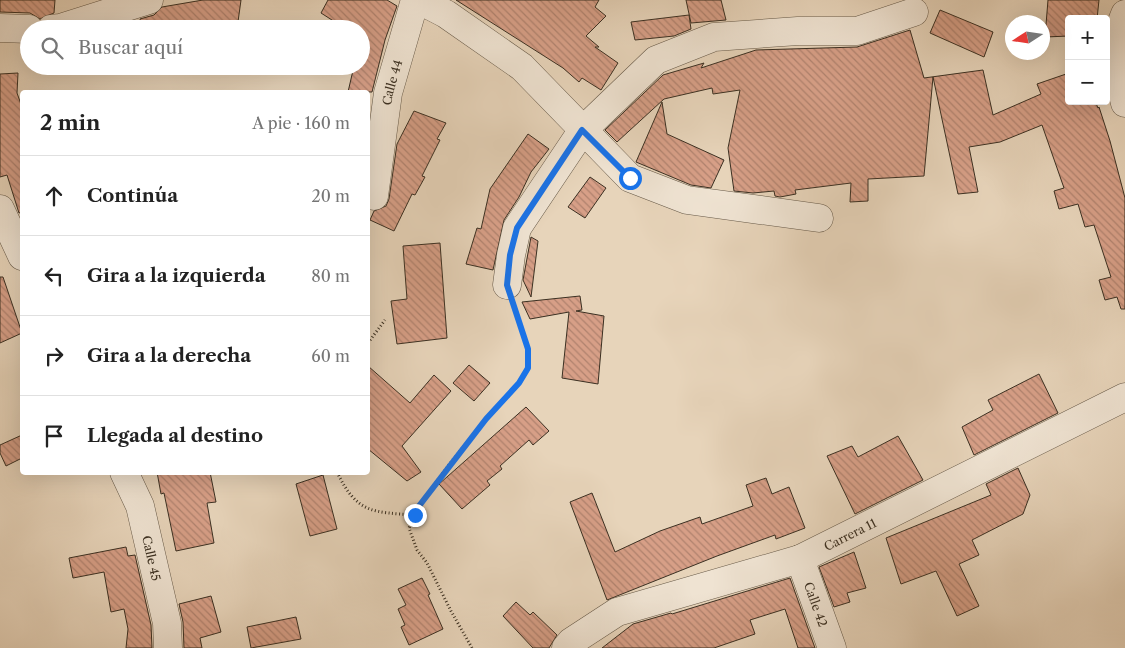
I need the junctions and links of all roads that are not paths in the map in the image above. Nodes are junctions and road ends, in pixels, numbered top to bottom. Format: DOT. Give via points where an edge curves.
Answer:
graph roads {
  1 [pos="149,0"];
  2 [pos="415,0"];
  3 [pos="419,0"];
  4 [pos="914,12"];
  5 [pos="1125,14"];
  6 [pos="85,20"];
  7 [pos="0,28"];
  8 [pos="20,29"];
  9 [pos="1125,103"];
  10 [pos="582,130"];
  11 [pos="374,196"];
  12 [pos="0,208"];
  13 [pos="819,218"];
  14 [pos="20,252"];
  15 [pos="507,285"];
  16 [pos="1125,397"];
  17 [pos="125,475"];
  18 [pos="800,559"];
  19 [pos="168,648"];
  20 [pos="566,648"];
  21 [pos="832,648"];
  1 -- 6 [label="street"];
  2 -- 11 [label="street, Calle 44" via="388,93"];
  3 -- 10 [label="street" via="446,14 522,67"];
  4 -- 10 [label="street" via="857,31 714,36 656,60"];
  5 -- 9 [label="street" via="1116,37"];
  7 -- 8 [label="street"];
  10 -- 13 [label="street" via="630,178 687,200"];
  10 -- 15 [label="street" via="517,228"];
  12 -- 14 [label="street"];
  16 -- 18 [label="street, Carrera 11"];
  17 -- 19 [label="street, Calle 45" via="140,506 167,623"];
  18 -- 20 [label="street, Carrera 11" via="617,612"];
  18 -- 21 [label="street, Calle 42"];
}
